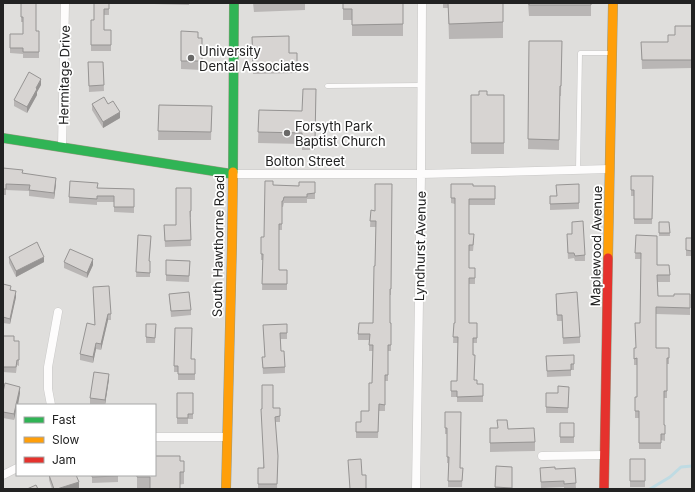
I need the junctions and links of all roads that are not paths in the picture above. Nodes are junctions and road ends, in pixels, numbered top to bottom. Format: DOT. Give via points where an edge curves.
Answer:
graph roads {
  1 [pos="65,3"];
  2 [pos="234,3"];
  3 [pos="422,3"];
  4 [pos="613,3"];
  5 [pos="612,53"];
  6 [pos="422,85"];
  7 [pos="327,86"];
  8 [pos="3,138"];
  9 [pos="62,147"];
  10 [pos="610,169"];
  11 [pos="578,170"];
  12 [pos="232,174"];
  13 [pos="421,174"];
  14 [pos="58,312"];
  15 [pos="51,404"];
  16 [pos="156,437"];
  17 [pos="227,437"];
  18 [pos="604,455"];
  19 [pos="542,456"];
  20 [pos="16,468"];
  21 [pos="3,475"];
  22 [pos="226,489"];
  23 [pos="416,489"];
  24 [pos="604,489"];
  1 -- 9 [label="street, Hermitage Drive"];
  2 -- 12 [label="street, South Hawthorne Road"];
  3 -- 6 [label="street, Lyndhurst Avenue"];
  4 -- 5 [label="street, Maplewood Avenue"];
  5 -- 10 [label="street, Maplewood Avenue"];
  5 -- 11 [label="lane" via="580,53"];
  6 -- 7 [label="lane"];
  6 -- 13 [label="street, Lyndhurst Avenue"];
  8 -- 9 [label="street, Bolton Street"];
  9 -- 12 [label="street, Bolton Street"];
  10 -- 11 [label="street, Bolton Street"];
  10 -- 18 [label="street, Maplewood Avenue"];
  11 -- 13 [label="street, Bolton Street"];
  12 -- 13 [label="street, Bolton Street"];
  12 -- 17 [label="street, South Hawthorne Road"];
  13 -- 23 [label="street, Lyndhurst Avenue"];
  14 -- 15 [label="street" via="48,367"];
  16 -- 17 [label="street"];
  17 -- 22 [label="street, South Hawthorne Road"];
  18 -- 19 [label="street"];
  18 -- 24 [label="street, Maplewood Avenue"];
  20 -- 21 [label="street"];
}
